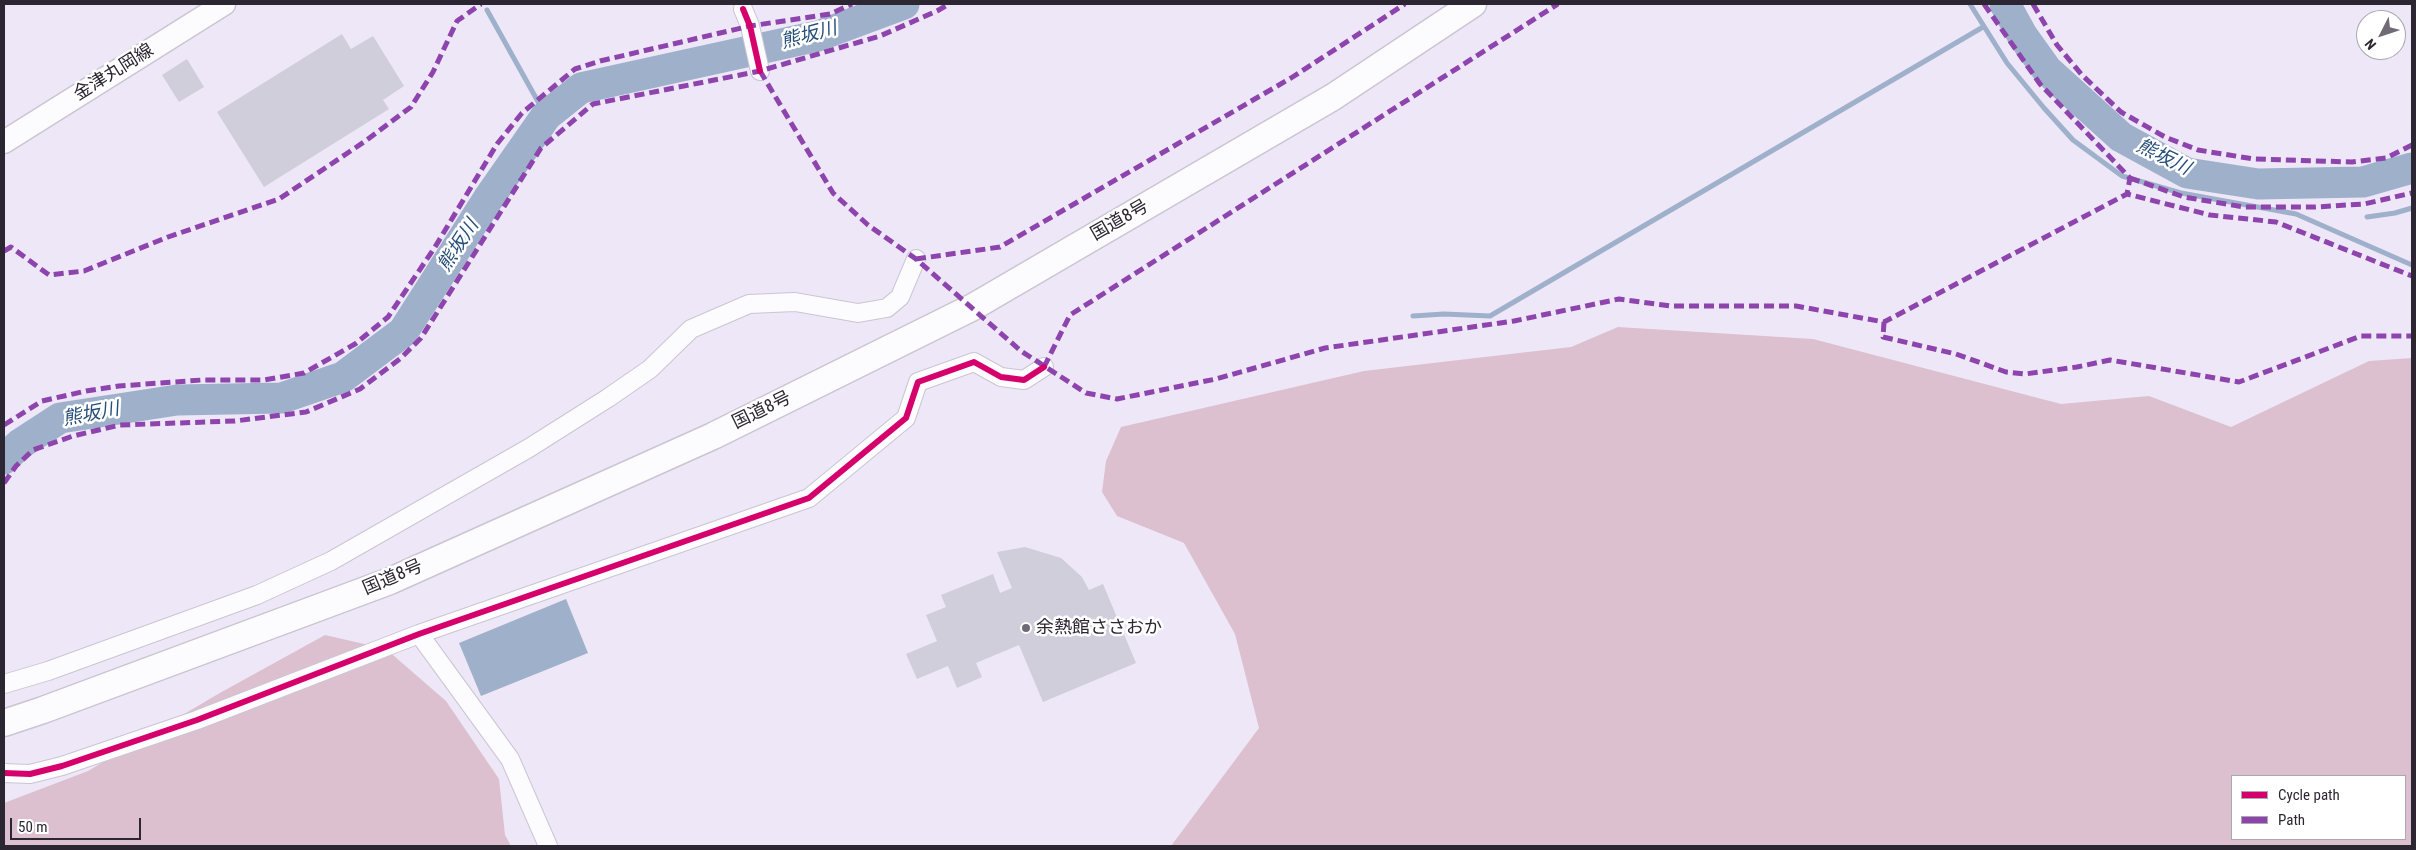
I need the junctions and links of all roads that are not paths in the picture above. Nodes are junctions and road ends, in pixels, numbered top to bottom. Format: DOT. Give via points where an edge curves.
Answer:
graph roads {
  1 [pos="224,4"];
  2 [pos="1474,4"];
  3 [pos="743,9"];
  4 [pos="760,70"];
  5 [pos="4,142"];
  6 [pos="916,259"];
  7 [pos="1044,367"];
  8 [pos="419,634"];
  9 [pos="4,684"];
  10 [pos="4,723"];
  11 [pos="4,773"];
  12 [pos="548,846"];
  1 -- 5 [label="main road, 金津丸岡線"];
  2 -- 10 [label="highway, 国道8号" via="1333,97 973,307 713,436 390,581"];
  3 -- 4 [label="street"];
  6 -- 9 [label="street" via="900,297 887,308 858,313 795,302 748,304 691,328 650,369 608,398 529,448 331,561 257,595"];
  7 -- 8 [label="street" via="1024,380 1001,377 974,362 918,382 906,418 809,498"];
  8 -- 11 [label="street" via="196,720 62,766 30,774"];
  8 -- 12 [label="street" via="510,759"];
}
